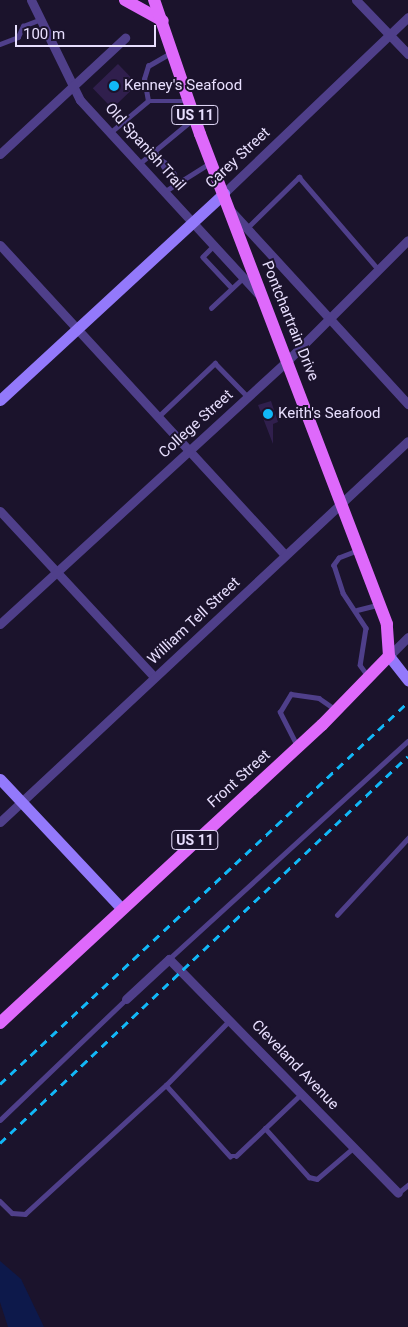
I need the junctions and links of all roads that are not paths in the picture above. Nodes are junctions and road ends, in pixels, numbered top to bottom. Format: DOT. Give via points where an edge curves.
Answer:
graph roads {
  1 [pos="31,0"];
  2 [pos="125,0"];
  3 [pos="154,0"];
  4 [pos="356,0"];
  5 [pos="408,17"];
  6 [pos="39,20"];
  7 [pos="163,21"];
  8 [pos="389,35"];
  9 [pos="125,38"];
  10 [pos="0,44"];
  11 [pos="173,51"];
  12 [pos="408,54"];
  13 [pos="72,87"];
  14 [pos="148,101"];
  15 [pos="191,101"];
  16 [pos="196,118"];
  17 [pos="111,132"];
  18 [pos="155,151"];
  19 [pos="0,154"];
  20 [pos="212,162"];
  21 [pos="138,165"];
  22 [pos="166,165"];
  23 [pos="174,173"];
  24 [pos="169,175"];
  25 [pos="178,183"];
  26 [pos="163,192"];
  27 [pos="224,193"];
  28 [pos="229,208"];
  29 [pos="191,222"];
  30 [pos="247,228"];
  31 [pos="408,240"];
  32 [pos="0,244"];
  33 [pos="213,246"];
  34 [pos="378,269"];
  35 [pos="243,278"];
  36 [pos="232,288"];
  37 [pos="262,298"];
  38 [pos="211,308"];
  39 [pos="328,317"];
  40 [pos="77,327"];
  41 [pos="289,359"];
  42 [pos="247,396"];
  43 [pos="0,400"];
  44 [pos="408,404"];
  45 [pos="159,416"];
  46 [pos="408,441"];
  47 [pos="189,449"];
  48 [pos="343,503"];
  49 [pos="0,511"];
  50 [pos="360,550"];
  51 [pos="284,554"];
  52 [pos="56,571"];
  53 [pos="380,604"];
  54 [pos="357,610"];
  55 [pos="0,624"];
  56 [pos="408,637"];
  57 [pos="389,656"];
  58 [pos="154,677"];
  59 [pos="370,679"];
  60 [pos="408,680"];
  61 [pos="337,711"];
  62 [pos="408,741"];
  63 [pos="298,747"];
  64 [pos="0,779"];
  65 [pos="22,802"];
  66 [pos="0,822"];
  67 [pos="408,838"];
  68 [pos="122,909"];
  69 [pos="337,915"];
  70 [pos="169,959"];
  71 [pos="126,999"];
  72 [pos="230,1020"];
  73 [pos="0,1023"];
  74 [pos="166,1085"];
  75 [pos="301,1094"];
  76 [pos="0,1120"];
  77 [pos="265,1128"];
  78 [pos="354,1148"];
  79 [pos="408,1185"];
  80 [pos="398,1193"];
  81 [pos="0,1201"];
  1 -- 6 [label="street, Old Spanish Trail"];
  2 -- 7 [label="main road"];
  3 -- 7 [label="main road, Pontchartrain Drive / US 11"];
  4 -- 8 [label="street"];
  5 -- 8 [label="street, Carey Street"];
  6 -- 10 [label="lane" via="23,26 18,36"];
  6 -- 13 [label="street, Old Spanish Trail"];
  7 -- 11 [label="main road, Pontchartrain Drive / US 11"];
  8 -- 12 [label="street"];
  8 -- 27 [label="street, Carey Street"];
  9 -- 13 [label="street"];
  11 -- 14 [label="lane" via="148,66 144,79"];
  11 -- 15 [label="main road, Pontchartrain Drive / US 11"];
  13 -- 17 [label="street, Old Spanish Trail"];
  13 -- 19 [label="street"];
  14 -- 15 [label="lane"];
  14 -- 17 [label="lane"];
  15 -- 16 [label="main road, Pontchartrain Drive / US 11"];
  16 -- 18 [label="lane"];
  16 -- 20 [label="main road, Pontchartrain Drive / US 11"];
  17 -- 21 [label="street, Old Spanish Trail"];
  18 -- 21 [label="lane"];
  18 -- 22 [label="lane"];
  20 -- 25 [label="lane"];
  20 -- 27 [label="main road, Pontchartrain Drive / US 11"];
  21 -- 26 [label="street, Old Spanish Trail"];
  23 -- 25 [label="lane"];
  24 -- 25 [label="lane"];
  25 -- 26 [label="lane"];
  26 -- 29 [label="street, Old Spanish Trail"];
  27 -- 28 [label="main road, Pontchartrain Drive / US 11"];
  27 -- 29 [label="street, Carey Street"];
  28 -- 30 [label="street"];
  28 -- 37 [label="main road, Pontchartrain Drive / US 11"];
  29 -- 33 [label="street, Old Spanish Trail"];
  29 -- 40 [label="street, Carey Street"];
  30 -- 34 [label="lane" via="299,177"];
  30 -- 39 [label="street"];
  31 -- 34 [label="street, College Street"];
  32 -- 40 [label="street"];
  33 -- 35 [label="street, Old Spanish Trail"];
  33 -- 36 [label="lane" via="203,258"];
  34 -- 39 [label="street, College Street"];
  35 -- 36 [label="lane"];
  35 -- 37 [label="street, Old Spanish Trail"];
  36 -- 38 [label="lane"];
  37 -- 41 [label="main road, Pontchartrain Drive / US 11"];
  39 -- 41 [label="street, College Street"];
  39 -- 44 [label="street"];
  40 -- 43 [label="street, Carey Street"];
  40 -- 45 [label="street"];
  41 -- 42 [label="street, College Street"];
  41 -- 48 [label="main road, Pontchartrain Drive / US 11"];
  42 -- 45 [label="lane" via="215,363"];
  42 -- 47 [label="street, College Street"];
  45 -- 47 [label="street"];
  46 -- 48 [label="street, William Tell Street"];
  47 -- 51 [label="street"];
  47 -- 52 [label="street, College Street"];
  48 -- 50 [label="main road, Pontchartrain Drive / US 11"];
  48 -- 51 [label="street, William Tell Street"];
  49 -- 52 [label="street"];
  50 -- 53 [label="main road, Pontchartrain Drive / US 11"];
  50 -- 54 [label="lane" via="338,558 334,565 342,593"];
  51 -- 58 [label="street, William Tell Street"];
  52 -- 55 [label="street, College Street"];
  52 -- 58 [label="street"];
  53 -- 54 [label="lane"];
  53 -- 57 [label="main road, Pontchartrain Drive / US 11" via="387,624"];
  54 -- 59 [label="lane" via="366,636 360,667"];
  56 -- 57 [label="street, Front Street"];
  57 -- 59 [label="main road, Front Street / US 11"];
  57 -- 60 [label="street"];
  58 -- 65 [label="street, William Tell Street"];
  59 -- 61 [label="main road, Front Street / US 11"];
  61 -- 63 [label="main road, Front Street / US 11"];
  61 -- 63 [label="lane" via="319,698 291,694 280,712"];
  62 -- 70 [label="lane"];
  63 -- 68 [label="main road, Front Street / US 11"];
  64 -- 65 [label="street"];
  65 -- 66 [label="street, William Tell Street"];
  65 -- 68 [label="street"];
  67 -- 69 [label="lane"];
  68 -- 73 [label="main road, Front Street / US 11"];
  70 -- 71 [label="street"];
  70 -- 72 [label="street, Cleveland Avenue"];
  71 -- 76 [label="lane"];
  72 -- 74 [label="lane"];
  72 -- 75 [label="street, Cleveland Avenue"];
  74 -- 77 [label="lane" via="230,1156 236,1156"];
  74 -- 81 [label="lane" via="25,1214 12,1213"];
  75 -- 77 [label="lane"];
  75 -- 78 [label="street, Cleveland Avenue"];
  77 -- 78 [label="lane" via="309,1176 316,1179"];
  78 -- 80 [label="street, Cleveland Avenue"];
  79 -- 80 [label="lane"];
}
